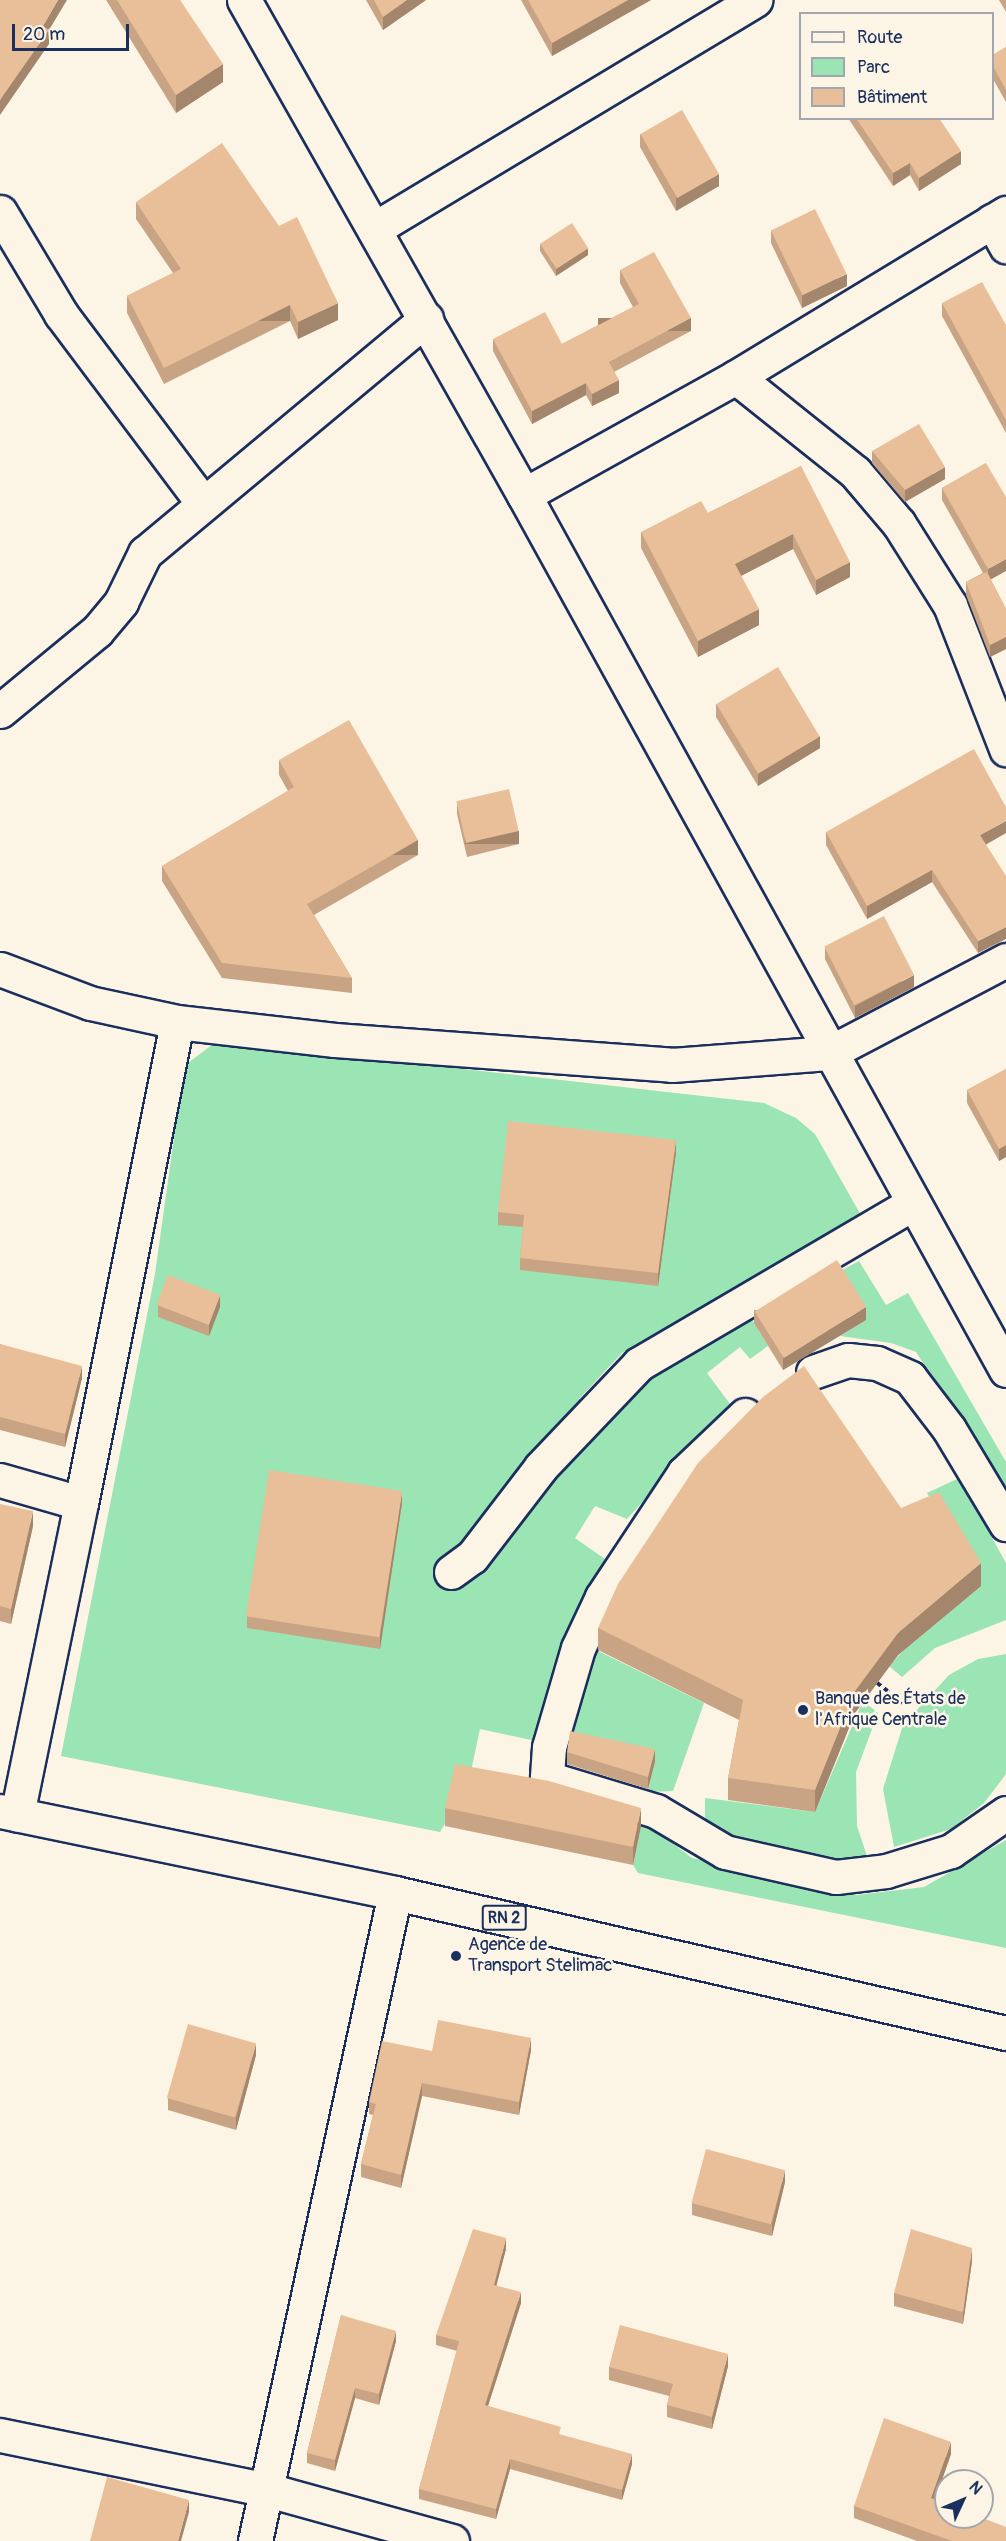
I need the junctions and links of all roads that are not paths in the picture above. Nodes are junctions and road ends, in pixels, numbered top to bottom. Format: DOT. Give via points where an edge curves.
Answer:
graph roads {
  1 [pos="244,0"];
  2 [pos="755,0"];
  3 [pos="0,212"];
  4 [pos="1001,227"];
  5 [pos="374,229"];
  6 [pos="426,319"];
  7 [pos="736,377"];
  8 [pos="524,495"];
  9 [pos="202,502"];
  10 [pos="0,711"];
  11 [pos="1006,749"];
  12 [pos="1006,960"];
  13 [pos="0,969"];
  14 [pos="177,1022"];
  15 [pos="829,1053"];
  16 [pos="913,1203"];
  17 [pos="1006,1370"];
  18 [pos="813,1372"];
  19 [pos="745,1415"];
  20 [pos="0,1480"];
  21 [pos="81,1503"];
  22 [pos="1006,1524"];
  23 [pos="451,1572"];
  24 [pos="9,1813"];
  25 [pos="1006,1813"];
  26 [pos="395,1893"];
  27 [pos="1006,2033"];
  28 [pos="0,2435"];
  29 [pos="268,2490"];
  30 [pos="255,2541"];
  31 [pos="452,2541"];
  1 -- 5 [label="main road"];
  2 -- 5 [label="main road"];
  3 -- 9 [label="main road" via="73,332"];
  4 -- 7 [label="main road"];
  5 -- 6 [label="main road"];
  6 -- 8 [label="main road"];
  6 -- 9 [label="main road"];
  7 -- 8 [label="main road"];
  7 -- 11 [label="main road" via="855,472 899,524 950,605"];
  8 -- 15 [label="main road"];
  9 -- 10 [label="main road" via="145,554 121,602 97,631"];
  12 -- 15 [label="main road"];
  13 -- 14 [label="main road" via="90,1003"];
  14 -- 15 [label="main road" via="672,1065"];
  14 -- 21 [label="main road"];
  15 -- 16 [label="main road"];
  16 -- 17 [label="main road"];
  16 -- 23 [label="main road" via="639,1364 541,1467 472,1557"];
  18 -- 22 [label="main road" via="848,1360 878,1364 910,1378 949,1429"];
  19 -- 25 [label="main road" via="684,1473 602,1597 578,1648 549,1747 547,1778 656,1811 725,1852 836,1877 886,1871 951,1851"];
  20 -- 21 [label="main road"];
  21 -- 24 [label="main road"];
  24 -- 26 [label="main road, RN 2"];
  26 -- 27 [label="main road, RN 2"];
  26 -- 29 [label="main road"];
  28 -- 29 [label="main road"];
  29 -- 30 [label="main road"];
  29 -- 31 [label="main road"];
}
